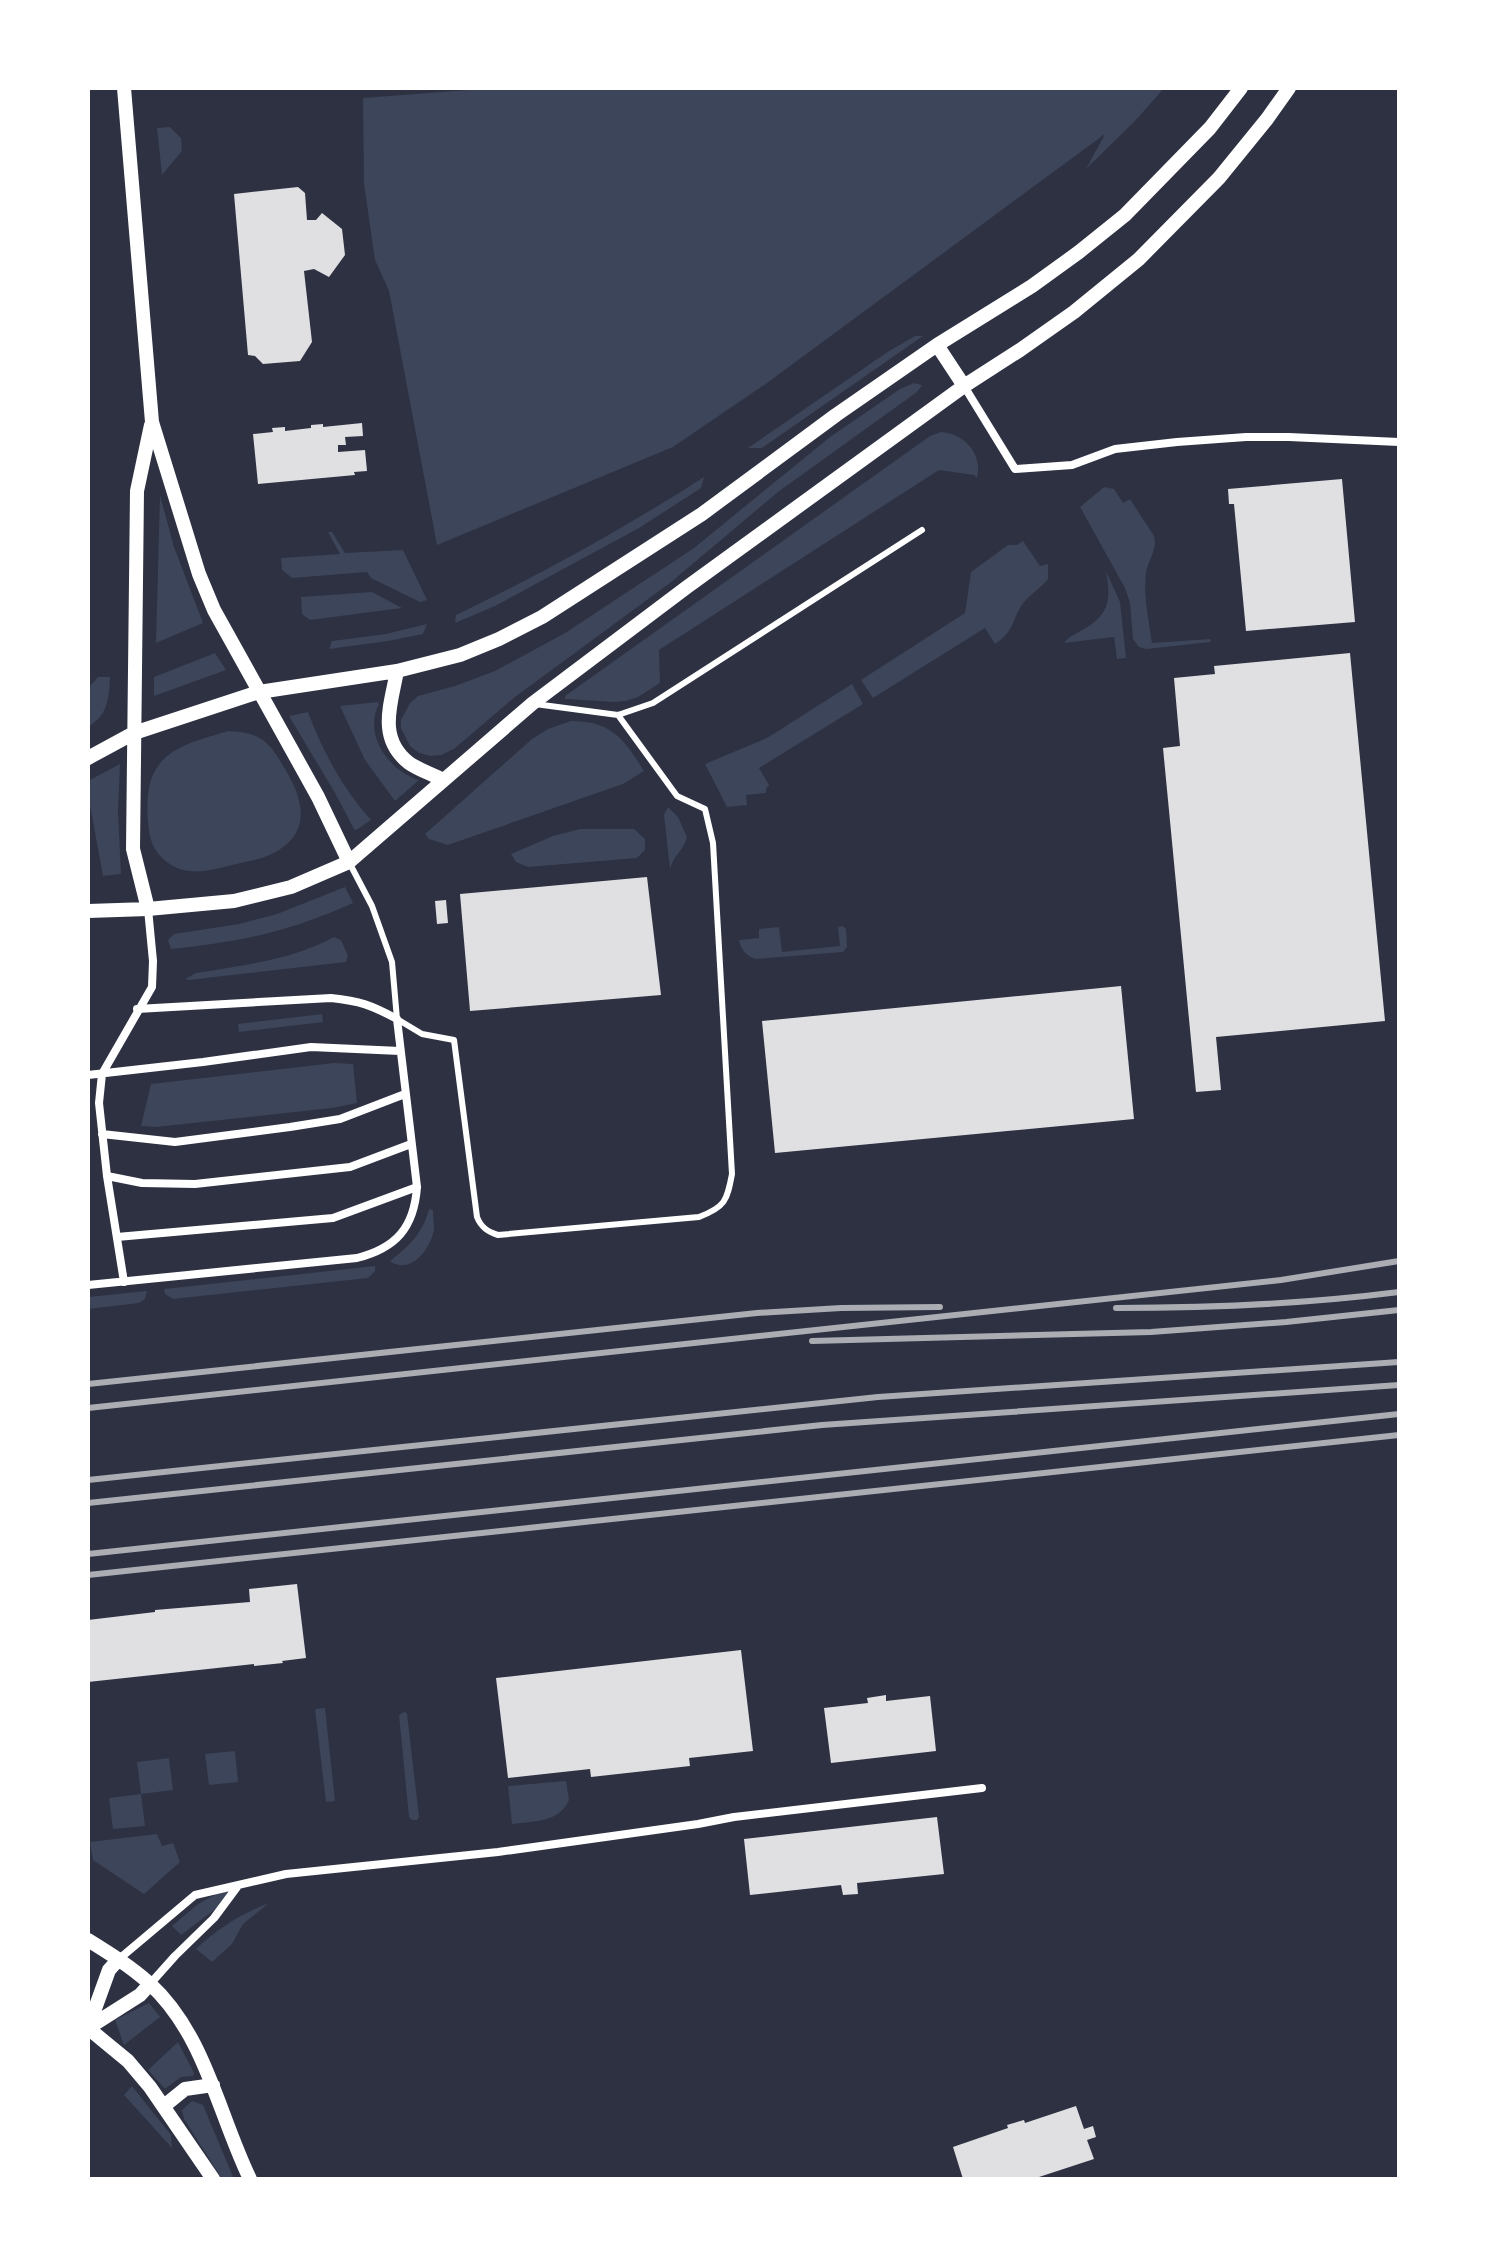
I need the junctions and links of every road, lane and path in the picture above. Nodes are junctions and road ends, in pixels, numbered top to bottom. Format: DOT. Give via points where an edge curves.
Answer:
graph roads {
  1 [pos="124,88"];
  2 [pos="1241,88"];
  3 [pos="1289,88"];
  4 [pos="937,345"];
  5 [pos="964,386"];
  6 [pos="152,422"];
  7 [pos="1399,442"];
  8 [pos="922,530"];
  9 [pos="397,671"];
  10 [pos="259,692"];
  11 [pos="533,703"];
  12 [pos="618,715"];
  13 [pos="134,733"];
  14 [pos="88,758"];
  15 [pos="443,780"];
  16 [pos="349,862"];
  17 [pos="148,909"];
  18 [pos="88,911"];
  19 [pos="137,1009"];
  20 [pos="397,1019"];
  21 [pos="400,1051"];
  22 [pos="102,1074"];
  23 [pos="88,1075"];
  24 [pos="405,1094"];
  25 [pos="102,1134"];
  26 [pos="411,1144"];
  27 [pos="107,1176"];
  28 [pos="417,1187"];
  29 [pos="117,1237"];
  30 [pos="124,1282"];
  31 [pos="88,1285"];
  32 [pos="982,1788"];
  33 [pos="238,1886"];
  34 [pos="88,1940"];
  35 [pos="119,1959"];
  36 [pos="150,1984"];
  37 [pos="88,2028"];
  38 [pos="213,2085"];
  39 [pos="164,2106"];
  40 [pos="213,2179"];
  41 [pos="250,2179"];
  1 -- 6 [label="street"];
  2 -- 4 [label="street" via="1210,128 1125,215 1032,286"];
  3 -- 5 [label="street" via="1219,178 1139,259 1074,312"];
  4 -- 5 [label="street"];
  4 -- 9 [label="street" via="702,514 542,617 460,655"];
  5 -- 7 [label="street" via="1015,469 1072,465 1115,449 1191,441 1289,437"];
  5 -- 11 [label="street"];
  6 -- 10 [label="street" via="199,574"];
  6 -- 13 [label="street" via="137,491"];
  8 -- 12 [label="lane" via="653,703"];
  9 -- 10 [label="street"];
  9 -- 15 [label="street" via="388,719 391,743 409,763"];
  10 -- 13 [label="street"];
  10 -- 16 [label="street"];
  11 -- 12 [label="lane"];
  11 -- 15 [label="street"];
  12 -- 20 [label="lane" via="677,796 705,809 713,843 732,1174 727,1198 699,1217 489,1232 477,1217 454,1040 422,1034"];
  13 -- 14 [label="street"];
  13 -- 17 [label="street" via="133,849"];
  15 -- 16 [label="street"];
  16 -- 17 [label="street" via="291,887 248,898"];
  16 -- 20 [label="lane" via="392,962"];
  17 -- 18 [label="street"];
  17 -- 19 [label="street" via="152,987"];
  19 -- 20 [label="street" via="331,998 358,1000"];
  19 -- 22 [label="street"];
  20 -- 21 [label="street"];
  21 -- 22 [label="street" via="311,1047"];
  21 -- 24 [label="street"];
  22 -- 23 [label="street"];
  22 -- 25 [label="street"];
  24 -- 25 [label="street" via="340,1119 290,1127 175,1142"];
  24 -- 26 [label="street"];
  25 -- 27 [label="street"];
  26 -- 27 [label="street" via="350,1167 240,1179 171,1185"];
  26 -- 28 [label="street"];
  27 -- 29 [label="street"];
  28 -- 29 [label="street" via="333,1218"];
  28 -- 30 [label="street" via="416,1207 406,1225 378,1252"];
  29 -- 30 [label="street"];
  30 -- 31 [label="street"];
  32 -- 33 [label="street" via="734,1817 487,1854 286,1874"];
  33 -- 35 [label="street" via="195,1895"];
  33 -- 36 [label="street"];
  34 -- 35 [label="street"];
  35 -- 36 [label="street"];
  35 -- 37 [label="street" via="109,1970"];
  36 -- 37 [label="street"];
  36 -- 38 [label="street" via="179,2017"];
  37 -- 39 [label="street" via="128,2061"];
  38 -- 39 [label="street" via="185,2089"];
  38 -- 41 [label="street"];
  39 -- 40 [label="street"];
}
